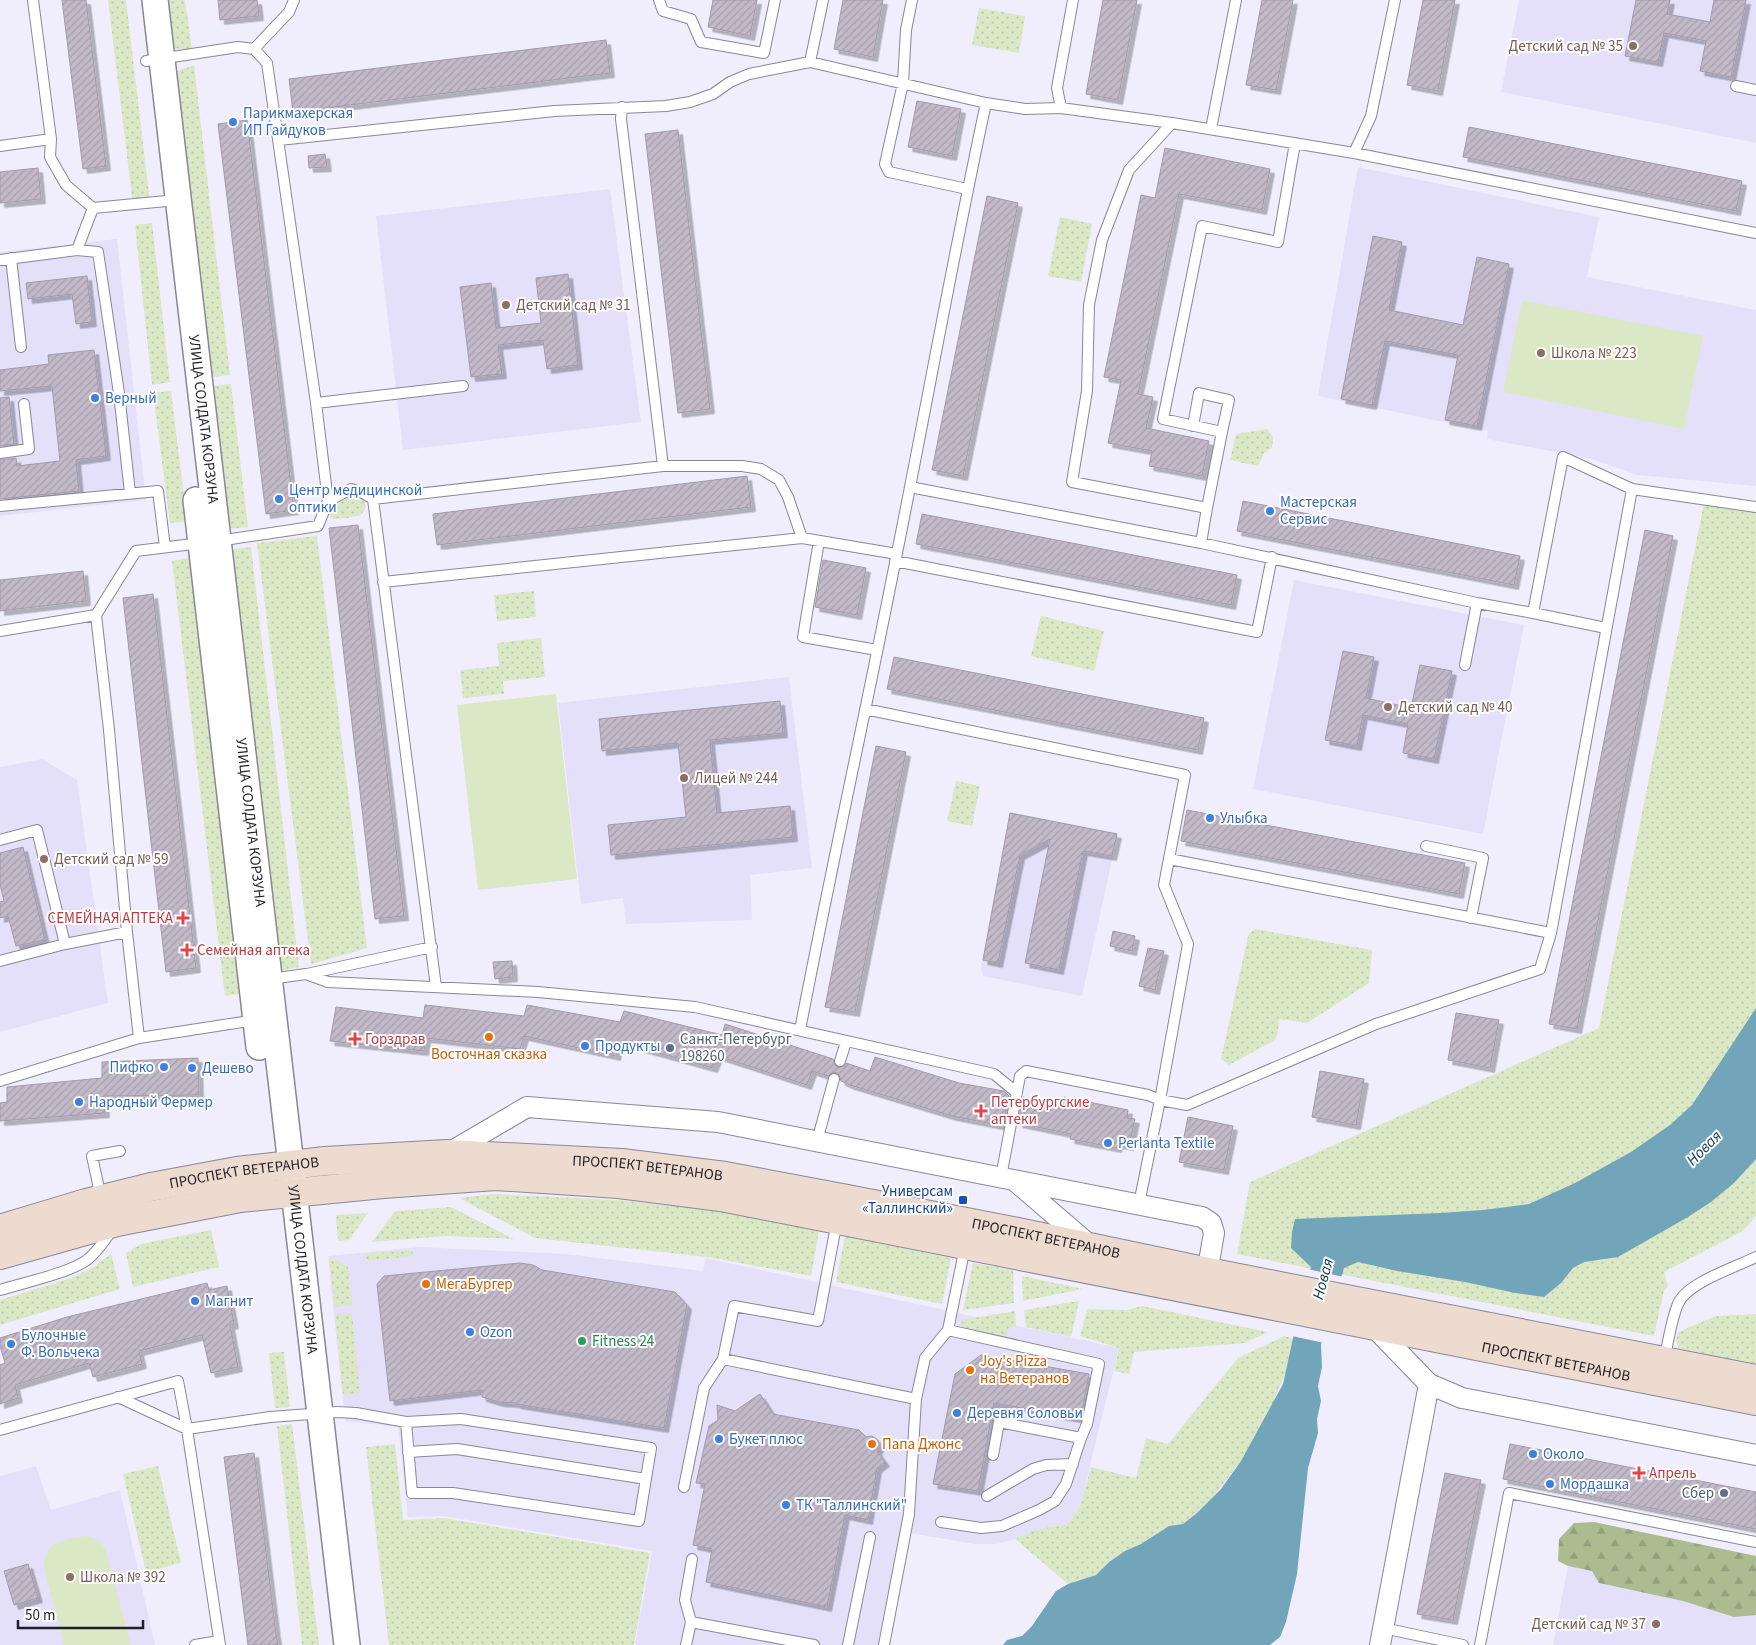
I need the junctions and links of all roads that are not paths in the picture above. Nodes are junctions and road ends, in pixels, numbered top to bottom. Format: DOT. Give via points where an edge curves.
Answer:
graph roads {
  1 [pos="33,0"];
  2 [pos="139,0"];
  3 [pos="156,0"];
  4 [pos="294,0"];
  5 [pos="659,0"];
  6 [pos="775,0"];
  7 [pos="823,0"];
  8 [pos="912,0"];
  9 [pos="1073,0"];
  10 [pos="1236,0"];
  11 [pos="1395,0"];
  12 [pos="254,49"];
  13 [pos="154,60"];
  14 [pos="810,62"];
  15 [pos="903,83"];
  16 [pos="1736,86"];
  17 [pos="1756,90"];
  18 [pos="986,103"];
  19 [pos="622,107"];
  20 [pos="1061,108"];
  21 [pos="1172,123"];
  22 [pos="1211,129"];
  23 [pos="51,139"];
  24 [pos="279,140"];
  25 [pos="1296,143"];
  26 [pos="0,146"];
  27 [pos="1354,153"];
  28 [pos="967,189"];
  29 [pos="170,201"];
  30 [pos="93,208"];
  31 [pos="1756,233"];
  32 [pos="77,250"];
  33 [pos="5,259"];
  34 [pos="21,347"];
  35 [pos="463,386"];
  36 [pos="316,403"];
  37 [pos="24,404"];
  38 [pos="1193,426"];
  39 [pos="1222,432"];
  40 [pos="0,453"];
  41 [pos="664,466"];
  42 [pos="910,487"];
  43 [pos="1632,489"];
  44 [pos="130,493"];
  45 [pos="373,500"];
  46 [pos="328,501"];
  47 [pos="0,506"];
  48 [pos="1756,507"];
  49 [pos="1207,508"];
  50 [pos="802,538"];
  51 [pos="819,541"];
  52 [pos="209,542"];
  53 [pos="1201,543"];
  54 [pos="164,547"];
  55 [pos="1272,557"];
  56 [pos="896,558"];
  57 [pos="383,582"];
  58 [pos="1478,603"];
  59 [pos="1533,613"];
  60 [pos="96,615"];
  61 [pos="1606,628"];
  62 [pos="0,631"];
  63 [pos="877,650"];
  64 [pos="1465,665"];
  65 [pos="865,709"];
  66 [pos="0,840"];
  67 [pos="1426,846"];
  68 [pos="1169,859"];
  69 [pos="1471,918"];
  70 [pos="127,932"];
  71 [pos="1550,933"];
  72 [pos="65,944"];
  73 [pos="432,947"];
  74 [pos="0,961"];
  75 [pos="306,974"];
  76 [pos="260,981"];
  77 [pos="436,988"];
  78 [pos="265,1018"];
  79 [pos="800,1030"];
  80 [pos="139,1038"];
  81 [pos="846,1042"];
  82 [pos="840,1061"];
  83 [pos="834,1078"];
  84 [pos="0,1081"];
  85 [pos="1016,1093"];
  86 [pos="1160,1100"];
  87 [pos="817,1141"];
  88 [pos="120,1151"];
  89 [pos="447,1154"];
  90 [pos="282,1166"];
  91 [pos="1008,1178"];
  92 [pos="285,1193"];
  93 [pos="102,1199"];
  94 [pos="1139,1204"];
  95 [pos="838,1220"];
  96 [pos="117,1222"];
  97 [pos="0,1229"];
  98 [pos="966,1246"];
  99 [pos="1092,1247"];
  100 [pos="0,1255"];
  101 [pos="1756,1258"];
  102 [pos="1206,1282"];
  103 [pos="0,1290"];
  104 [pos="1362,1316"];
  105 [pos="948,1330"];
  106 [pos="722,1359"];
  107 [pos="1664,1361"];
  108 [pos="1756,1379"];
  109 [pos="1430,1384"];
  110 [pos="118,1397"];
  111 [pos="916,1399"];
  112 [pos="1756,1402"];
  113 [pos="311,1413"];
  114 [pos="406,1422"];
  115 [pos="187,1429"];
  116 [pos="0,1430"];
  117 [pos="1081,1438"];
  118 [pos="408,1452"];
  119 [pos="1756,1455"];
  120 [pos="993,1456"];
  121 [pos="1073,1464"];
  122 [pos="646,1479"];
  123 [pos="684,1486"];
  124 [pos="987,1496"];
  125 [pos="941,1522"];
  126 [pos="870,1537"];
  127 [pos="1756,1542"];
  128 [pos="692,1559"];
  129 [pos="691,1622"];
  130 [pos="1382,1636"];
  131 [pos="1427,1641"];
  132 [pos="220,1643"];
  133 [pos="195,1645"];
  134 [pos="330,1645"];
  135 [pos="347,1645"];
  136 [pos="686,1645"];
  137 [pos="814,1645"];
  138 [pos="848,1645"];
  139 [pos="884,1645"];
  140 [pos="1463,1645"];
  141 [pos="1480,1645"];
  1 -- 23 [label="lane"];
  2 -- 13 [label="street, УЛИЦА СОЛДАТА КОРЗУНА"];
  3 -- 13 [label="street, УЛИЦА СОЛДАТА КОРЗУНА"];
  4 -- 12 [label="lane" via="289,12"];
  5 -- 6 [label="lane" via="664,11 691,19 701,42 764,53"];
  7 -- 14 [label="lane"];
  8 -- 15 [label="lane" via="906,30"];
  9 -- 20 [label="lane" via="1057,88"];
  10 -- 22 [label="lane"];
  11 -- 27 [label="lane" via="1371,116"];
  12 -- 13 [label="lane" via="238,47"];
  12 -- 24 [label="lane" via="267,63"];
  13 -- 29 [label="street, УЛИЦА СОЛДАТА КОРЗУНА"];
  14 -- 15 [label="lane"];
  14 -- 19 [label="lane" via="749,74 713,94 690,102"];
  15 -- 18 [label="lane"];
  15 -- 28 [label="lane" via="885,164 889,172"];
  16 -- 17 [label="lane"];
  18 -- 20 [label="lane" via="1025,109"];
  18 -- 28 [label="lane"];
  19 -- 24 [label="lane" via="406,125"];
  19 -- 41 [label="lane" via="620,119"];
  20 -- 21 [label="lane"];
  21 -- 22 [label="lane"];
  21 -- 49 [label="lane" via="1129,170 1102,240 1089,305 1087,391 1072,482"];
  22 -- 25 [label="lane"];
  23 -- 26 [label="lane"];
  23 -- 30 [label="lane" via="50,157 66,185"];
  24 -- 36 [label="lane"];
  25 -- 27 [label="lane"];
  25 -- 38 [label="lane" via="1278,242 1202,226 1163,419"];
  27 -- 31 [label="lane"];
  28 -- 42 [label="lane"];
  29 -- 30 [label="lane"];
  29 -- 52 [label="street, УЛИЦА СОЛДАТА КОРЗУНА"];
  30 -- 32 [label="lane"];
  32 -- 33 [label="lane"];
  32 -- 44 [label="lane" via="98,252"];
  33 -- 34 [label="lane"];
  35 -- 36 [label="lane"];
  36 -- 46 [label="lane"];
  37 -- 40 [label="lane" via="29,449"];
  38 -- 39 [label="lane"];
  38 -- 39 [label="lane" via="1200,393 1229,400"];
  39 -- 49 [label="lane"];
  41 -- 45 [label="lane"];
  41 -- 50 [label="lane" via="761,469 779,480"];
  42 -- 53 [label="lane"];
  42 -- 56 [label="lane"];
  43 -- 48 [label="lane"];
  43 -- 59 [label="lane" via="1563,457"];
  43 -- 61 [label="lane"];
  44 -- 47 [label="lane"];
  44 -- 54 [label="lane" via="158,491"];
  45 -- 46 [label="lane" via="351,490"];
  45 -- 57 [label="lane"];
  46 -- 52 [label="lane" via="318,526"];
  49 -- 53 [label="lane"];
  50 -- 51 [label="lane"];
  50 -- 57 [label="lane"];
  51 -- 56 [label="lane"];
  51 -- 63 [label="lane" via="803,637"];
  52 -- 54 [label="lane"];
  52 -- 76 [label="street, УЛИЦА СОЛДАТА КОРЗУНА"];
  53 -- 55 [label="lane"];
  54 -- 60 [label="lane" via="136,551"];
  55 -- 56 [label="lane" via="1257,632"];
  55 -- 58 [label="lane"];
  56 -- 63 [label="lane"];
  57 -- 73 [label="lane"];
  58 -- 59 [label="lane"];
  58 -- 64 [label="lane"];
  59 -- 61 [label="lane"];
  60 -- 62 [label="lane"];
  60 -- 70 [label="lane" via="110,730"];
  61 -- 71 [label="lane"];
  63 -- 65 [label="lane"];
  65 -- 68 [label="lane" via="1185,775"];
  65 -- 79 [label="lane"];
  66 -- 72 [label="lane" via="37,830"];
  67 -- 69 [label="lane" via="1483,858"];
  68 -- 69 [label="lane"];
  68 -- 86 [label="lane" via="1164,885 1188,944"];
  69 -- 71 [label="lane"];
  70 -- 72 [label="lane"];
  70 -- 80 [label="lane"];
  71 -- 86 [label="lane" via="1540,969 1376,1024 1187,1105"];
  72 -- 74 [label="lane"];
  73 -- 75 [label="lane"];
  73 -- 77 [label="lane"];
  75 -- 76 [label="lane"];
  75 -- 77 [label="lane" via="328,982"];
  76 -- 78 [label="street, УЛИЦА СОЛДАТА КОРЗУНА"];
  77 -- 79 [label="lane" via="538,992 695,1006"];
  78 -- 80 [label="lane"];
  78 -- 90 [label="street, УЛИЦА СОЛДАТА КОРЗУНА"];
  79 -- 81 [label="lane"];
  80 -- 84 [label="lane"];
  81 -- 82 [label="lane"];
  81 -- 85 [label="lane" via="994,1074"];
  83 -- 87 [label="lane"];
  85 -- 86 [label="lane" via="1020,1076 1026,1071"];
  85 -- 91 [label="lane"];
  86 -- 94 [label="lane"];
  87 -- 89 [label="street" via="718,1122 527,1107"];
  87 -- 91 [label="street"];
  88 -- 93 [label="lane" via="92,1156"];
  89 -- 90 [label="main road, ПРОСПЕКТ ВЕТЕРАНОВ" via="330,1160"];
  89 -- 99 [label="main road, ПРОСПЕКТ ВЕТЕРАНОВ" via="622,1163 725,1176"];
  90 -- 92 [label="street, УЛИЦА СОЛДАТА КОРЗУНА"];
  90 -- 93 [label="main road, ПРОСПЕКТ ВЕТЕРАНОВ" via="237,1171"];
  91 -- 94 [label="street"];
  91 -- 99 [label="street"];
  92 -- 95 [label="main road, ПРОСПЕКТ ВЕТЕРАНОВ" via="496,1176 619,1184 712,1196"];
  92 -- 96 [label="main road, ПРОСПЕКТ ВЕТЕРАНОВ" via="240,1198"];
  92 -- 113 [label="street, УЛИЦА СОЛДАТА КОРЗУНА"];
  93 -- 97 [label="main road, ПРОСПЕКТ ВЕТЕРАНОВ"];
  94 -- 102 [label="street" via="1202,1217 1211,1223 1214,1233"];
  95 -- 98 [label="main road, ПРОСПЕКТ ВЕТЕРАНОВ"];
  95 -- 106 [label="lane" via="818,1321 734,1306"];
  96 -- 100 [label="main road, ПРОСПЕКТ ВЕТЕРАНОВ"];
  96 -- 103 [label="lane" via="88,1260"];
  98 -- 102 [label="main road, ПРОСПЕКТ ВЕТЕРАНОВ"];
  98 -- 105 [label="lane"];
  99 -- 102 [label="main road, ПРОСПЕКТ ВЕТЕРАНОВ"];
  101 -- 107 [label="lane" via="1684,1294 1678,1304"];
  102 -- 104 [label="main road, ПРОСПЕКТ ВЕТЕРАНОВ"];
  104 -- 107 [label="main road, ПРОСПЕКТ ВЕТЕРАНОВ"];
  104 -- 109 [label="street"];
  104 -- 112 [label="main road, ПРОСПЕКТ ВЕТЕРАНОВ"];
  105 -- 111 [label="lane" via="925,1358"];
  105 -- 117 [label="lane" via="1099,1364 1087,1424"];
  106 -- 111 [label="lane"];
  106 -- 123 [label="lane" via="704,1388"];
  107 -- 108 [label="main road, ПРОСПЕКТ ВЕТЕРАНОВ"];
  109 -- 119 [label="street" via="1462,1398"];
  109 -- 130 [label="street"];
  110 -- 115 [label="lane"];
  110 -- 115 [label="lane" via="178,1381"];
  110 -- 116 [label="lane"];
  111 -- 139 [label="lane" via="909,1514"];
  113 -- 114 [label="lane" via="356,1413"];
  113 -- 115 [label="lane"];
  113 -- 134 [label="street, УЛИЦА СОЛДАТА КОРЗУНА"];
  113 -- 135 [label="street, УЛИЦА СОЛДАТА КОРЗУНА"];
  114 -- 118 [label="lane"];
  114 -- 122 [label="lane" via="461,1419 652,1448"];
  115 -- 132 [label="lane"];
  117 -- 120 [label="lane" via="999,1422"];
  117 -- 121 [label="lane"];
  118 -- 122 [label="lane" via="457,1448"];
  118 -- 122 [label="lane" via="412,1493 453,1493 639,1521"];
  121 -- 124 [label="lane" via="1033,1469"];
  121 -- 125 [label="lane" via="1055,1501 1039,1510 1002,1526 981,1528"];
  126 -- 138 [label="lane"];
  127 -- 141 [label="lane" via="1510,1493"];
  128 -- 129 [label="lane" via="685,1600"];
  129 -- 136 [label="lane"];
  129 -- 137 [label="lane"];
  130 -- 131 [label="lane"];
  131 -- 140 [label="lane"];
  132 -- 133 [label="lane"];
}
